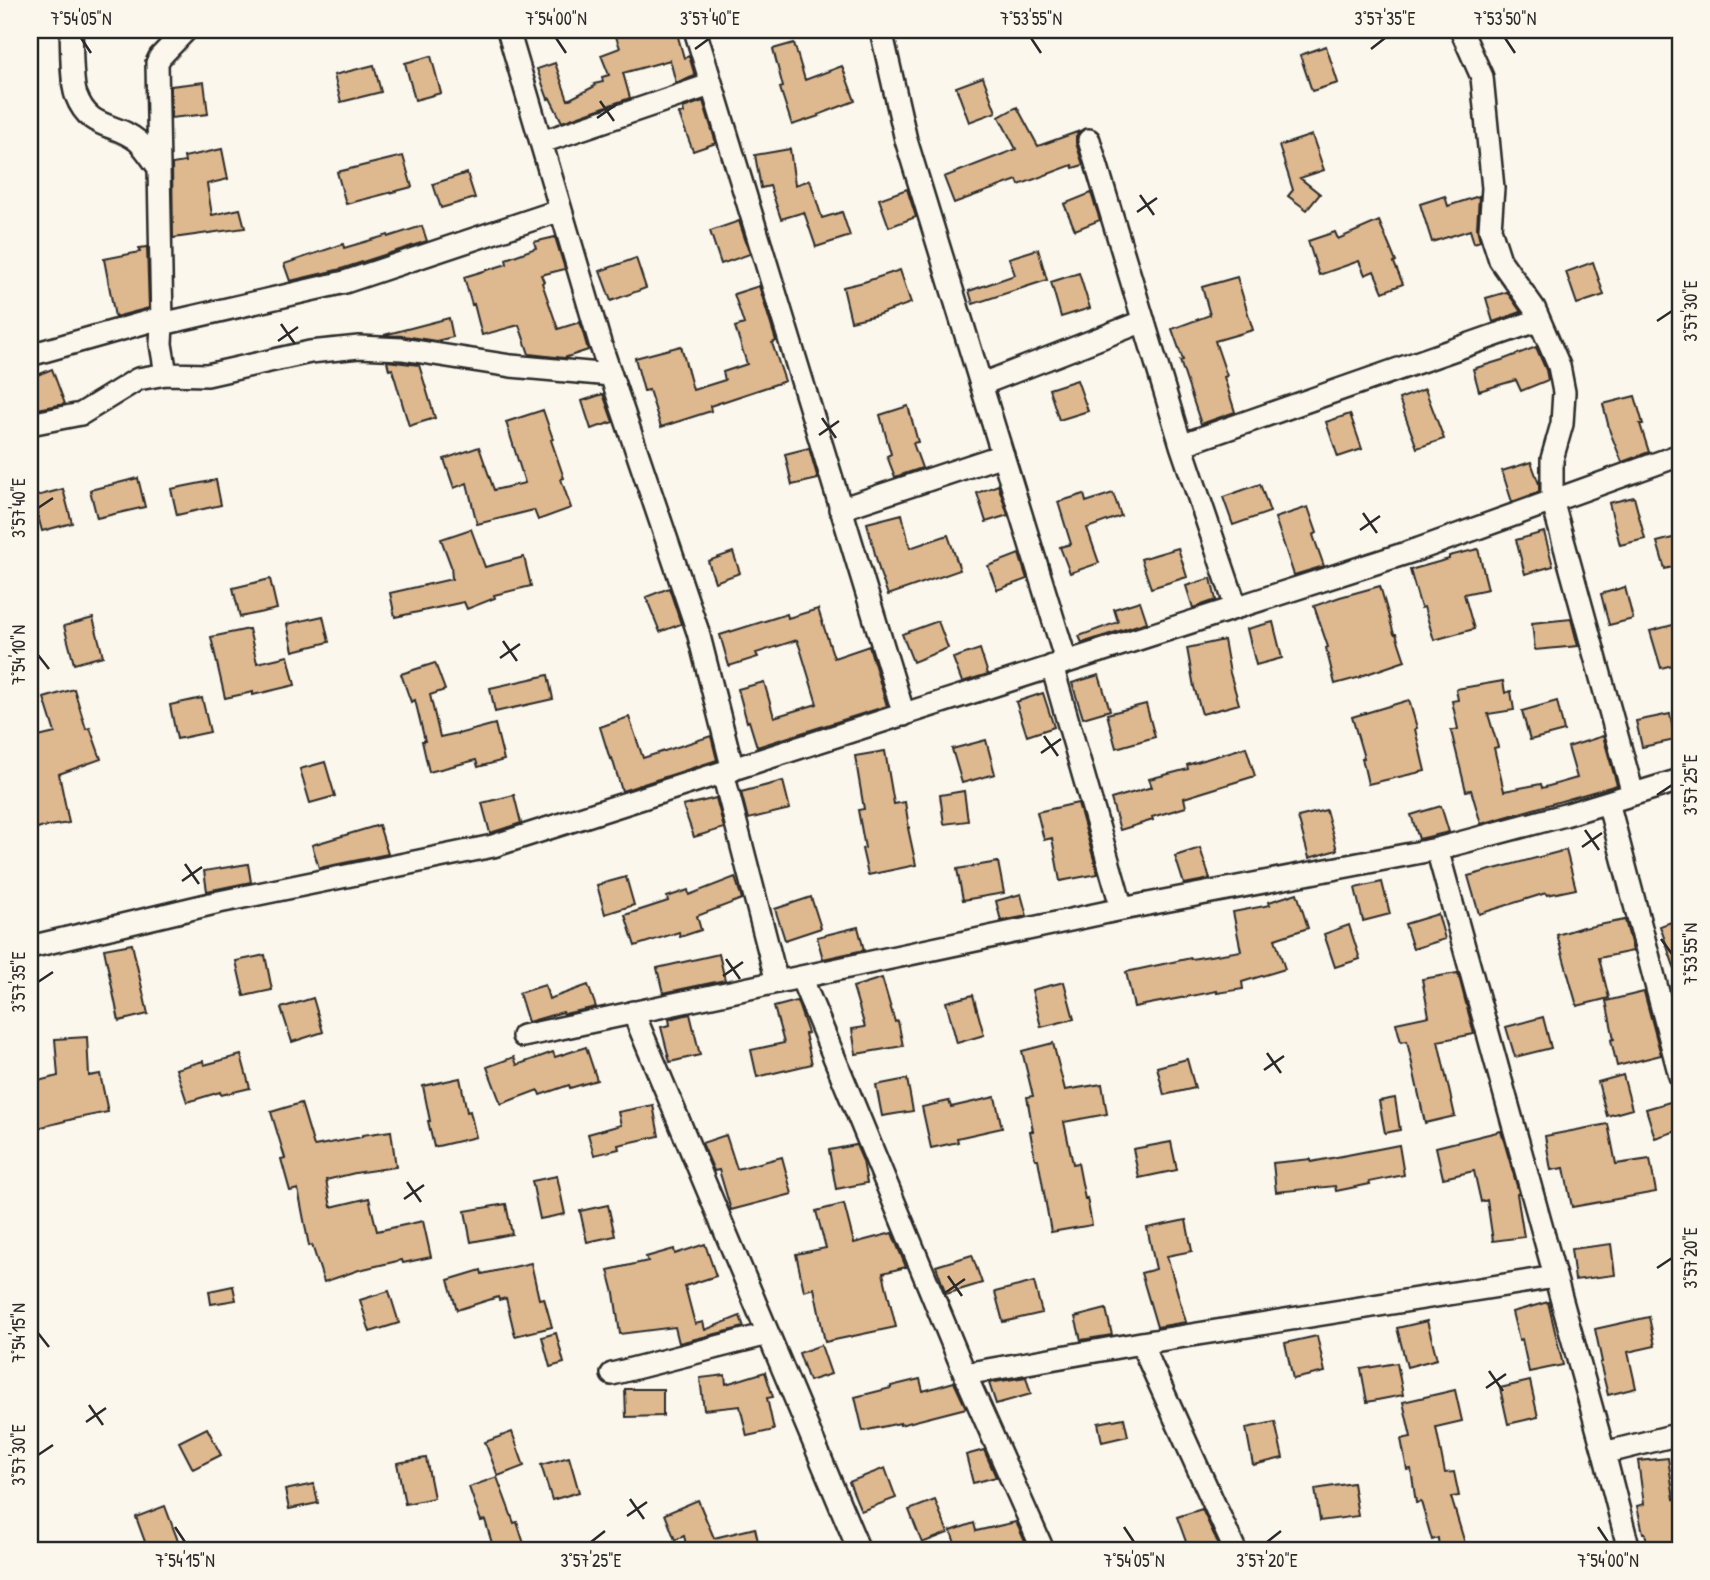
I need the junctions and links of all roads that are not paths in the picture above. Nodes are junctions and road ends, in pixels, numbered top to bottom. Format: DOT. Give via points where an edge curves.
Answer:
graph roads {
  1 [pos="71,30"];
  2 [pos="186,30"];
  3 [pos="508,30"];
  4 [pos="695,30"];
  5 [pos="881,30"];
  6 [pos="1461,30"];
  7 [pos="710,85"];
  8 [pos="1089,140"];
  9 [pos="542,142"];
  10 [pos="159,168"];
  11 [pos="561,211"];
  12 [pos="1539,320"];
  13 [pos="1144,321"];
  14 [pos="161,329"];
  15 [pos="30,355"];
  16 [pos="166,373"];
  17 [pos="611,375"];
  18 [pos="138,379"];
  19 [pos="982,384"];
  20 [pos="30,424"];
  21 [pos="1181,445"];
  22 [pos="1003,455"];
  23 [pos="1680,455"];
  24 [pos="1552,500"];
  25 [pos="840,509"];
  26 [pos="1236,607"];
  27 [pos="1059,664"];
  28 [pos="904,715"];
  29 [pos="728,771"];
  30 [pos="1679,784"];
  31 [pos="1633,794"];
  32 [pos="1608,802"];
  33 [pos="1437,849"];
  34 [pos="1122,909"];
  35 [pos="30,947"];
  36 [pos="802,977"];
  37 [pos="777,982"];
  38 [pos="633,1012"];
  39 [pos="523,1036"];
  40 [pos="1680,1076"];
  41 [pos="1555,1277"];
  42 [pos="768,1334"];
  43 [pos="1141,1343"];
  44 [pos="612,1374"];
  45 [pos="965,1374"];
  46 [pos="1680,1434"];
  47 [pos="1604,1453"];
  48 [pos="859,1550"];
  49 [pos="1043,1550"];
  50 [pos="1235,1550"];
  51 [pos="1629,1550"];
  1 -- 10 [label="street" via="75,93 85,112 139,143"];
  2 -- 10 [label="street" via="157,63"];
  3 -- 9 [label="street"];
  4 -- 7 [label="street"];
  5 -- 19 [label="street" via="906,140"];
  6 -- 12 [label="street" via="1482,78 1493,188 1490,229 1500,260"];
  7 -- 9 [label="street"];
  7 -- 25 [label="street"];
  8 -- 13 [label="street"];
  9 -- 11 [label="street"];
  10 -- 14 [label="street"];
  11 -- 14 [label="street" via="345,282"];
  11 -- 17 [label="street"];
  12 -- 21 [label="street"];
  12 -- 24 [label="street" via="1559,366 1564,392 1562,424 1552,459"];
  13 -- 19 [label="street"];
  13 -- 21 [label="street"];
  14 -- 15 [label="street"];
  14 -- 16 [label="street"];
  14 -- 18 [label="street"];
  16 -- 17 [label="street" via="207,375 310,352 359,347"];
  16 -- 18 [label="street"];
  17 -- 29 [label="street" via="698,632"];
  18 -- 20 [label="street" via="81,414"];
  19 -- 22 [label="street"];
  21 -- 26 [label="street"];
  22 -- 25 [label="street"];
  22 -- 27 [label="street"];
  23 -- 24 [label="street"];
  24 -- 26 [label="street" via="1419,549"];
  24 -- 31 [label="street"];
  25 -- 28 [label="street"];
  26 -- 27 [label="street"];
  27 -- 28 [label="street"];
  27 -- 34 [label="street"];
  28 -- 29 [label="street"];
  29 -- 35 [label="street" via="493,846 219,902"];
  29 -- 37 [label="street"];
  30 -- 31 [label="street"];
  31 -- 32 [label="street"];
  32 -- 33 [label="street"];
  32 -- 40 [label="street"];
  33 -- 34 [label="street"];
  33 -- 41 [label="street"];
  34 -- 36 [label="street"];
  36 -- 37 [label="street"];
  36 -- 45 [label="street"];
  37 -- 38 [label="street"];
  38 -- 39 [label="street"];
  38 -- 42 [label="street"];
  41 -- 43 [label="street"];
  41 -- 47 [label="street"];
  42 -- 44 [label="street"];
  42 -- 48 [label="street"];
  43 -- 45 [label="street"];
  43 -- 50 [label="street"];
  45 -- 49 [label="street"];
  46 -- 47 [label="street"];
  47 -- 51 [label="street"];
}
